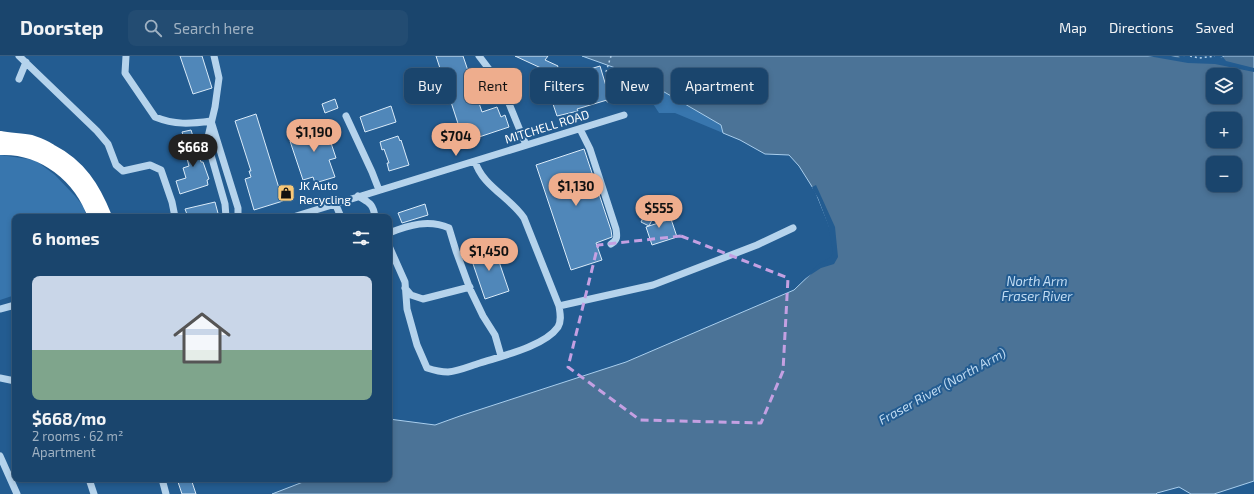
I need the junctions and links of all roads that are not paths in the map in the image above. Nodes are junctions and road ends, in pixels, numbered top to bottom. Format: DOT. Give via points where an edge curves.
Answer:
graph roads {
  1 [pos="19,56"];
  2 [pos="126,56"];
  3 [pos="214,56"];
  4 [pos="479,56"];
  5 [pos="26,62"];
  6 [pos="19,80"];
  7 [pos="624,115"];
  8 [pos="346,116"];
  9 [pos="210,121"];
  10 [pos="580,129"];
  11 [pos="0,137"];
  12 [pos="526,145"];
  13 [pos="0,149"];
  14 [pos="475,161"];
  15 [pos="379,190"];
  16 [pos="358,196"];
  17 [pos="335,203"];
  18 [pos="92,214"];
  19 [pos="105,214"];
  20 [pos="174,214"];
  21 [pos="226,214"];
  22 [pos="238,214"];
  23 [pos="302,214"];
  24 [pos="340,214"];
  25 [pos="374,214"];
  26 [pos="793,228"];
  27 [pos="392,232"];
  28 [pos="612,244"];
  29 [pos="392,253"];
  30 [pos="470,287"];
  31 [pos="405,288"];
  32 [pos="12,306"];
  33 [pos="558,306"];
  34 [pos="0,309"];
  35 [pos="502,356"];
  36 [pos="0,378"];
  37 [pos="12,380"];
  38 [pos="0,456"];
  39 [pos="90,482"];
  40 [pos="163,482"];
  41 [pos="17,494"];
  42 [pos="94,494"];
  43 [pos="166,494"];
  1 -- 5 [label="street"];
  2 -- 9 [label="street" via="125,73 155,117 181,124"];
  3 -- 9 [label="street" via="219,78 216,103"];
  4 -- 12 [label="street" via="495,77 508,101"];
  5 -- 6 [label="street"];
  5 -- 20 [label="street" via="97,131 108,144 116,165 123,171 150,165 161,170"];
  7 -- 10 [label="street, MITCHELL ROAD"];
  8 -- 15 [label="street"];
  9 -- 21 [label="street" via="207,141"];
  9 -- 22 [label="street"];
  10 -- 12 [label="street, MITCHELL ROAD"];
  10 -- 28 [label="street" via="590,149 616,229 616,241"];
  11 -- 19 [label="highway" via="32,141 73,164 94,191"];
  12 -- 14 [label="street, MITCHELL ROAD"];
  13 -- 18 [label="highway" via="34,154 61,169 78,186"];
  14 -- 15 [label="street, MITCHELL ROAD"];
  14 -- 33 [label="street" via="482,176 524,218"];
  15 -- 16 [label="street, MITCHELL ROAD"];
  16 -- 17 [label="street, MITCHELL ROAD"];
  16 -- 25 [label="street" via="371,203"];
  17 -- 23 [label="street, MITCHELL ROAD"];
  17 -- 24 [label="street"];
  26 -- 33 [label="street" via="757,245 653,285"];
  27 -- 30 [label="street" via="424,223 440,224 450,228"];
  29 -- 31 [label="street" via="405,282"];
  30 -- 31 [label="street" via="423,299 411,295"];
  30 -- 35 [label="street" via="495,335"];
  31 -- 35 [label="street" via="407,309 417,345 427,368 447,372"];
  32 -- 34 [label="street"];
  33 -- 35 [label="street" via="561,319 554,330 536,343"];
  36 -- 37 [label="street"];
  38 -- 41 [label="street"];
  39 -- 42 [label="street"];
  40 -- 43 [label="street"];
}
